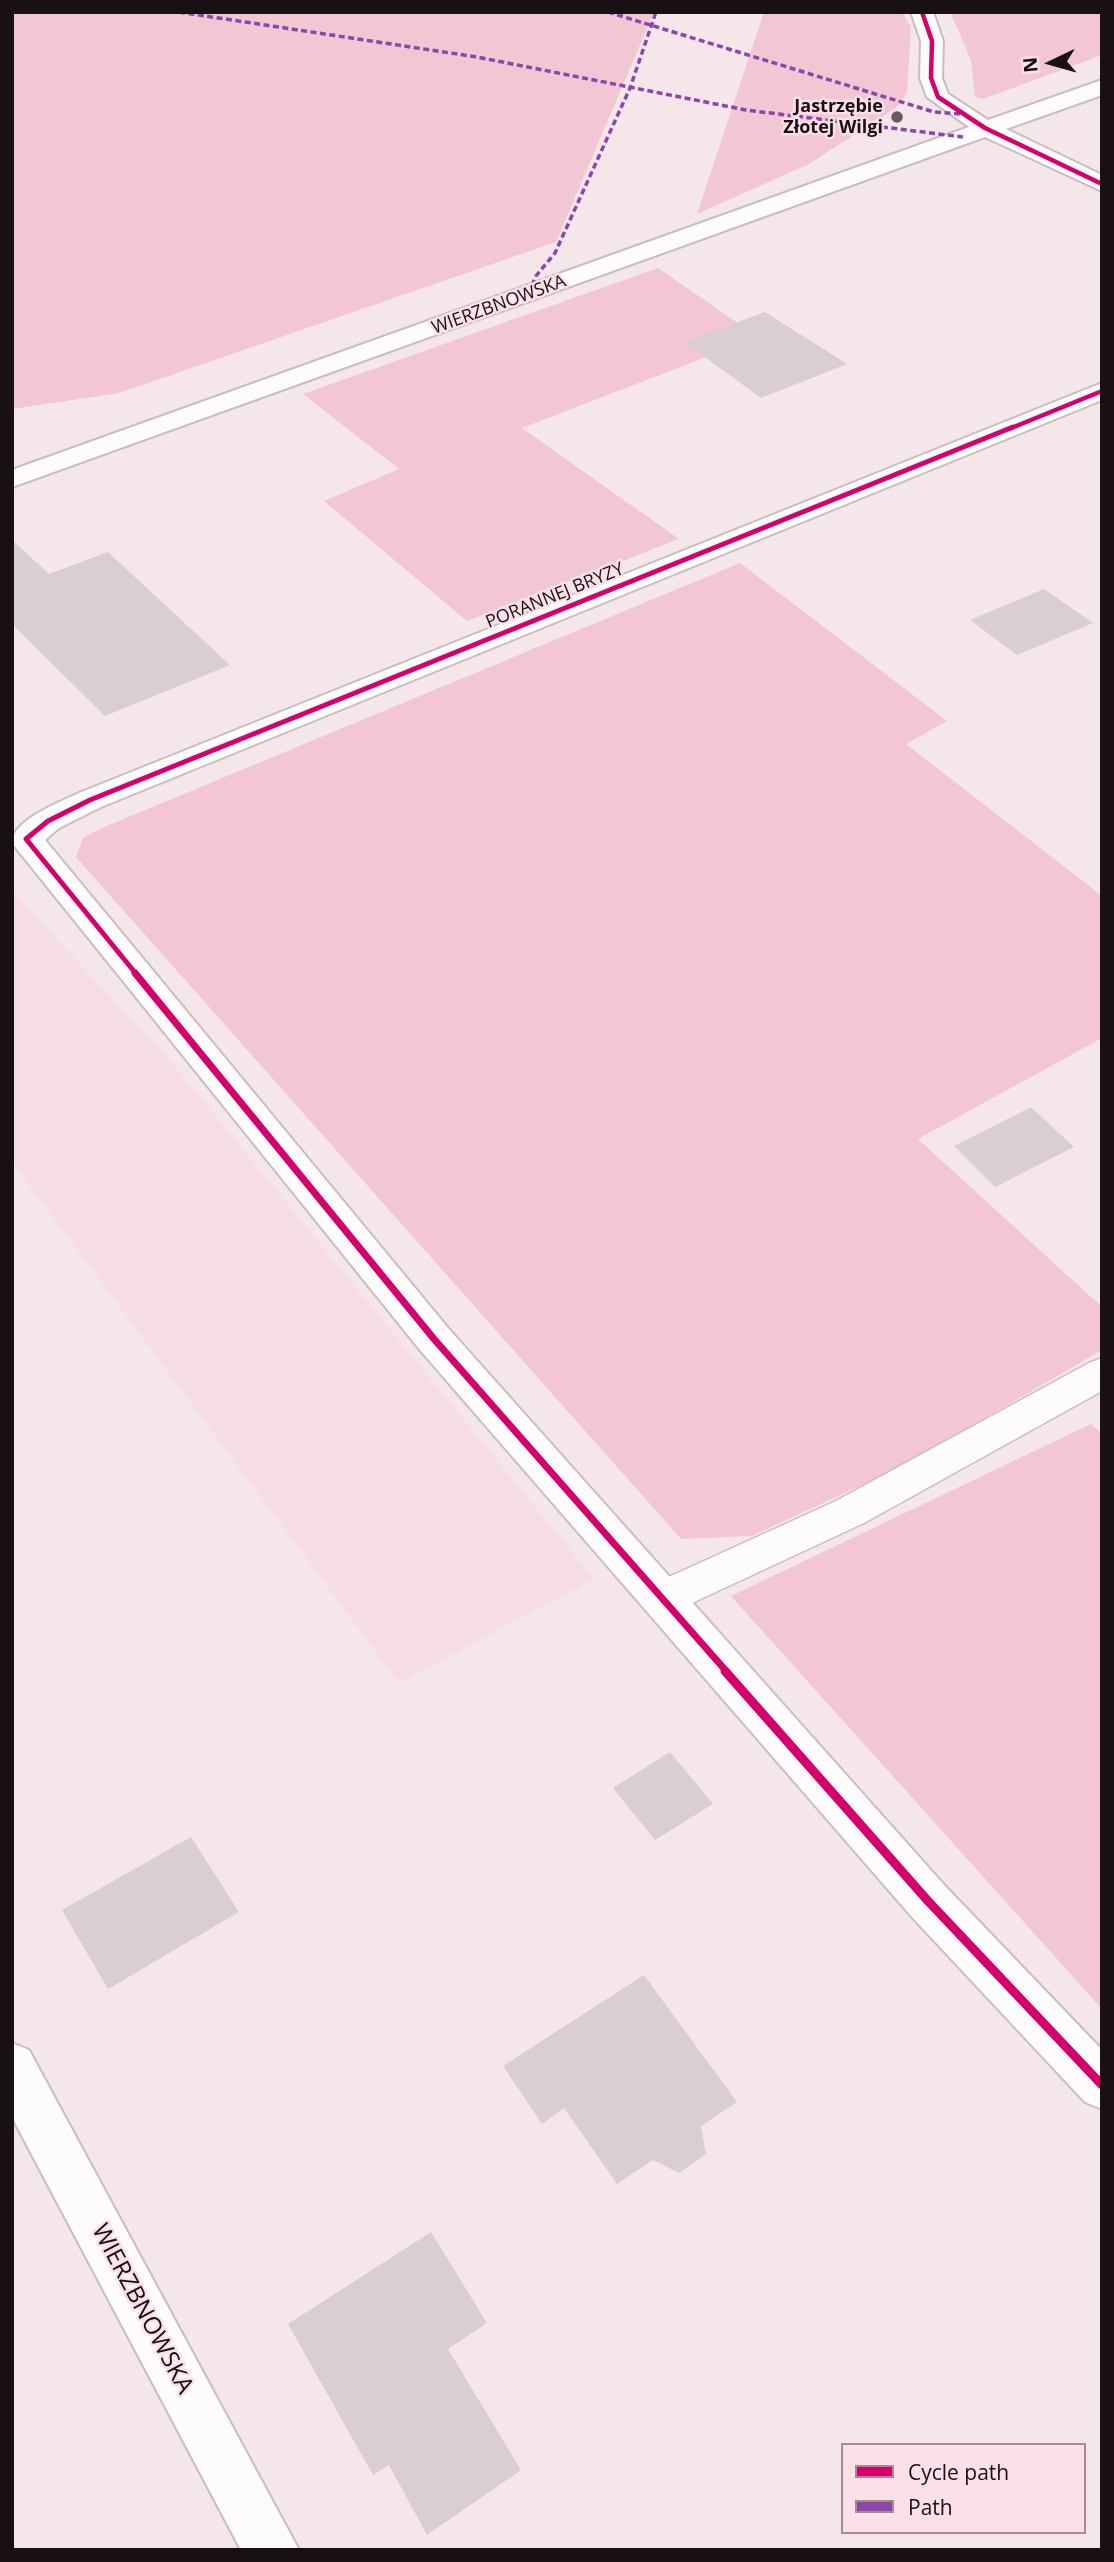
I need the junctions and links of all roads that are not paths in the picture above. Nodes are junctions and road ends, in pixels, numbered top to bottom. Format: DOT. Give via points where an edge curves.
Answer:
graph roads {
  1 [pos="922,12"];
  2 [pos="1102,87"];
  3 [pos="985,128"];
  4 [pos="1102,184"];
  5 [pos="1102,391"];
  6 [pos="12,479"];
  7 [pos="1102,1373"];
  8 [pos="663,1598"];
  9 [pos="12,2067"];
  10 [pos="1102,2085"];
  11 [pos="271,2550"];
  1 -- 3 [label="street" via="932,41 933,88 948,106"];
  2 -- 3 [label="street, WIERZBNOWSKA"];
  3 -- 4 [label="street"];
  3 -- 6 [label="street, WIERZBNOWSKA"];
  5 -- 8 [label="street, PORANNEJ BRYZY" via="90,800 48,821 26,839 434,1339"];
  7 -- 8 [label="lane" via="850,1512"];
  8 -- 10 [label="street" via="928,1901"];
  9 -- 11 [label="street, WIERZBNOWSKA"];
}
